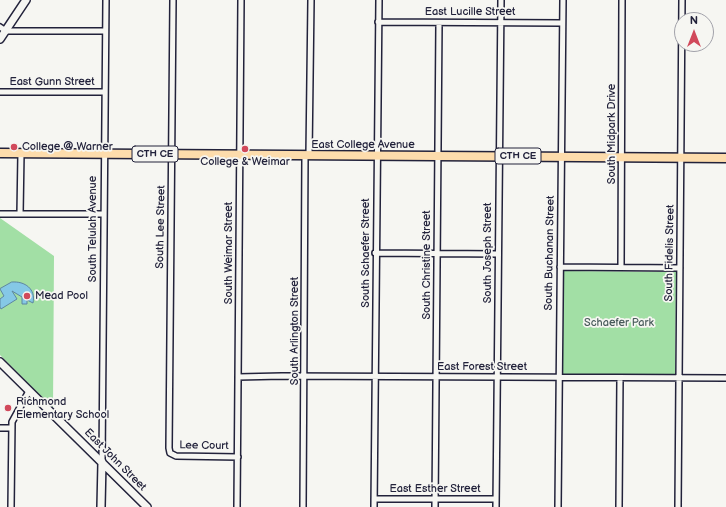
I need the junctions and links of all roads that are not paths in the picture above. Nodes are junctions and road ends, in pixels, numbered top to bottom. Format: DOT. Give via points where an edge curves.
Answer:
graph roads {
  1 [pos="26,0"];
  2 [pos="106,0"];
  3 [pos="173,0"];
  4 [pos="241,0"];
  5 [pos="311,0"];
  6 [pos="379,0"];
  7 [pos="501,0"];
  8 [pos="563,0"];
  9 [pos="622,0"];
  10 [pos="682,0"];
  11 [pos="378,22"];
  12 [pos="562,22"];
  13 [pos="439,23"];
  14 [pos="501,23"];
  15 [pos="3,29"];
  16 [pos="105,31"];
  17 [pos="0,39"];
  18 [pos="0,92"];
  19 [pos="105,92"];
  20 [pos="0,153"];
  21 [pos="20,153"];
  22 [pos="104,154"];
  23 [pos="172,154"];
  24 [pos="240,155"];
  25 [pos="307,155"];
  26 [pos="377,156"];
  27 [pos="438,156"];
  28 [pos="499,156"];
  29 [pos="560,157"];
  30 [pos="622,157"];
  31 [pos="681,157"];
  32 [pos="726,158"];
  33 [pos="0,214"];
  34 [pos="20,214"];
  35 [pos="104,214"];
  36 [pos="375,253"];
  37 [pos="437,254"];
  38 [pos="498,254"];
  39 [pos="560,267"];
  40 [pos="620,267"];
  41 [pos="680,268"];
  42 [pos="0,362"];
  43 [pos="304,376"];
  44 [pos="238,377"];
  45 [pos="375,377"];
  46 [pos="436,377"];
  47 [pos="498,377"];
  48 [pos="558,378"];
  49 [pos="620,378"];
  50 [pos="678,378"];
  51 [pos="726,378"];
  52 [pos="29,391"];
  53 [pos="0,428"];
  54 [pos="12,428"];
  55 [pos="171,454"];
  56 [pos="238,457"];
  57 [pos="102,462"];
  58 [pos="374,499"];
  59 [pos="435,499"];
  60 [pos="496,500"];
  61 [pos="12,507"];
  62 [pos="101,507"];
  63 [pos="147,507"];
  64 [pos="237,507"];
  65 [pos="304,507"];
  66 [pos="374,507"];
  67 [pos="435,507"];
  68 [pos="496,507"];
  69 [pos="558,507"];
  70 [pos="619,507"];
  71 [pos="678,507"];
  1 -- 15 [label="street"];
  2 -- 16 [label="street, South Telulah Avenue"];
  3 -- 23 [label="street, South Lee Street"];
  4 -- 24 [label="street, South Weimar Street"];
  5 -- 25 [label="street, South Arlington Street"];
  6 -- 11 [label="street, South Schaefer Street"];
  7 -- 14 [label="street, South Joseph Street"];
  8 -- 12 [label="street, South Buchanan Street"];
  9 -- 30 [label="street, South Midpark Drive"];
  10 -- 31 [label="street, South Fidelis Street"];
  11 -- 13 [label="street, East Lucille Street"];
  11 -- 26 [label="street, South Schaefer Street"];
  12 -- 14 [label="street, East Lucille Street"];
  12 -- 29 [label="street, South Buchanan Street"];
  13 -- 14 [label="street, East Lucille Street"];
  13 -- 27 [label="street, South Christine Street"];
  14 -- 28 [label="street, South Joseph Street"];
  15 -- 16 [label="street"];
  15 -- 17 [label="street"];
  16 -- 19 [label="street, South Telulah Avenue"];
  18 -- 19 [label="street, East Gunn Street"];
  19 -- 22 [label="street, South Telulah Avenue"];
  20 -- 21 [label="main road, East College Avenue / CTH CE"];
  21 -- 22 [label="main road, East College Avenue / CTH CE"];
  21 -- 34 [label="street"];
  22 -- 23 [label="main road, East College Avenue / CTH CE"];
  22 -- 35 [label="street, South Telulah Avenue"];
  23 -- 24 [label="main road, East College Avenue / CTH CE"];
  23 -- 55 [label="street, South Lee Street" via="169,448"];
  24 -- 25 [label="main road, East College Avenue / CTH CE"];
  24 -- 44 [label="street, South Weimar Street"];
  25 -- 26 [label="main road, East College Avenue / CTH CE"];
  25 -- 43 [label="street, South Arlington Street"];
  26 -- 27 [label="main road, East College Avenue / CTH CE"];
  26 -- 36 [label="street, South Schaefer Street"];
  27 -- 28 [label="main road, East College Avenue / CTH CE"];
  27 -- 37 [label="street, South Christine Street"];
  28 -- 29 [label="main road, East College Avenue / CTH CE"];
  28 -- 38 [label="street, South Joseph Street"];
  29 -- 30 [label="main road, East College Avenue / CTH CE"];
  29 -- 39 [label="street, South Buchanan Street"];
  30 -- 31 [label="main road, East College Avenue / CTH CE"];
  30 -- 40 [label="street, South Midpark Drive"];
  31 -- 32 [label="main road, East College Avenue / CTH CE"];
  31 -- 41 [label="street, South Fidelis Street"];
  33 -- 34 [label="street"];
  34 -- 35 [label="street"];
  35 -- 57 [label="street, South Telulah Avenue"];
  36 -- 37 [label="street"];
  36 -- 45 [label="street, South Schaefer Street"];
  37 -- 38 [label="street"];
  37 -- 46 [label="street, South Christine Street"];
  38 -- 47 [label="street, South Joseph Street"];
  39 -- 40 [label="street"];
  39 -- 48 [label="street, South Buchanan Street"];
  40 -- 41 [label="street"];
  41 -- 50 [label="street, South Fidelis Street"];
  42 -- 52 [label="street, East John Street"];
  43 -- 44 [label="street, East Forest Street"];
  43 -- 45 [label="street, East Forest Street"];
  43 -- 65 [label="street, South Arlington Street"];
  44 -- 56 [label="street, South Weimar Street"];
  45 -- 46 [label="street, East Forest Street"];
  45 -- 58 [label="street, South Schaefer Street"];
  46 -- 47 [label="street, East Forest Street"];
  46 -- 59 [label="street, South Christine Street"];
  47 -- 48 [label="street, East Forest Street"];
  47 -- 60 [label="street, South Joseph Street"];
  48 -- 49 [label="street, East Forest Street"];
  48 -- 69 [label="street, South Buchanan Street"];
  49 -- 50 [label="street, East Forest Street"];
  49 -- 70 [label="street"];
  50 -- 51 [label="street, East Forest Street"];
  50 -- 71 [label="street, South Fidelis Street"];
  52 -- 54 [label="street" via="13,419"];
  52 -- 57 [label="street, East John Street"];
  53 -- 54 [label="street"];
  54 -- 61 [label="street"];
  55 -- 56 [label="street, Lee Court"];
  56 -- 64 [label="street, South Weimar Street"];
  57 -- 62 [label="street, South Telulah Avenue"];
  57 -- 63 [label="street, East John Street"];
  58 -- 59 [label="street, East Esther Street"];
  58 -- 66 [label="street, South Schaefer Street"];
  59 -- 60 [label="street, East Esther Street"];
  59 -- 67 [label="street, South Christine Street"];
  60 -- 68 [label="street, South Joseph Street"];
}
